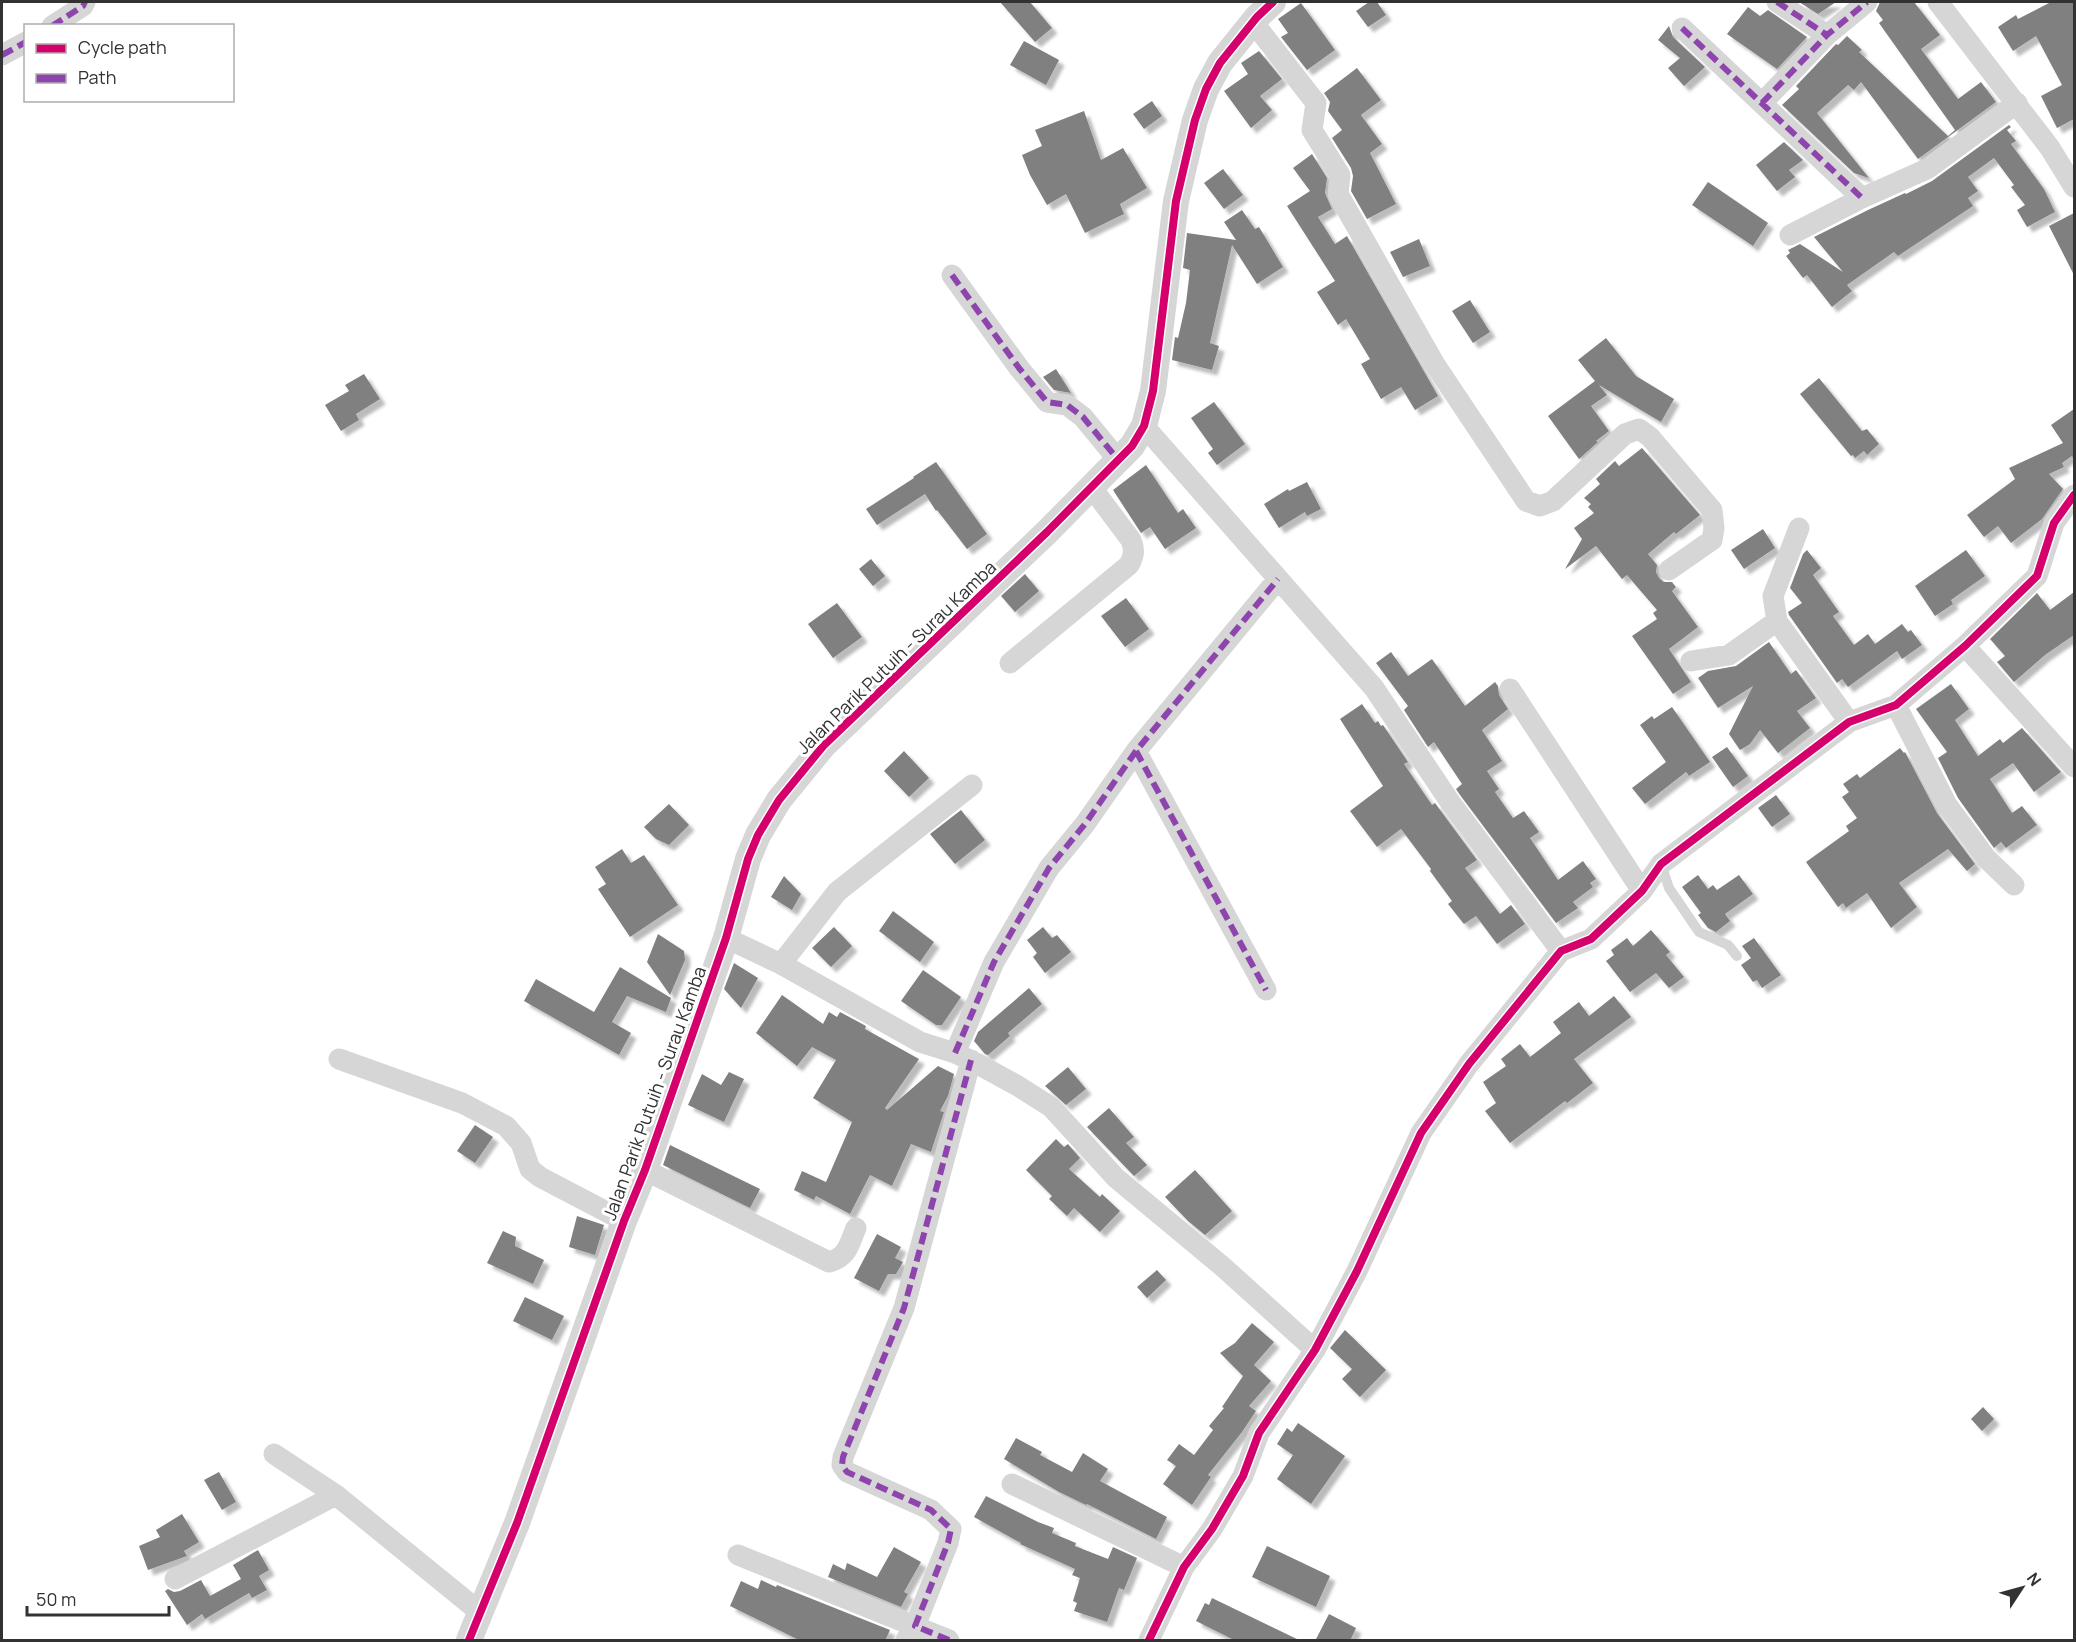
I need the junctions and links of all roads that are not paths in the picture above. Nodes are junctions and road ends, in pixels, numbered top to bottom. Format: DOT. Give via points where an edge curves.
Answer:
graph roads {
  1 [pos="85,2"];
  2 [pos="1273,2"];
  3 [pos="1777,2"];
  4 [pos="1867,2"];
  5 [pos="1938,2"];
  6 [pos="1253,22"];
  7 [pos="55,24"];
  8 [pos="1682,28"];
  9 [pos="1827,35"];
  10 [pos="24,43"];
  11 [pos="2,55"];
  12 [pos="1762,103"];
  13 [pos="2017,103"];
  14 [pos="2074,187"];
  15 [pos="1862,198"];
  16 [pos="1790,235"];
  17 [pos="952,275"];
  18 [pos="1144,426"];
  19 [pos="1119,461"];
  20 [pos="1092,488"];
  21 [pos="2074,495"];
  22 [pos="1799,528"];
  23 [pos="1669,570"];
  24 [pos="1278,579"];
  25 [pos="1777,621"];
  26 [pos="1965,646"];
  27 [pos="1691,661"];
  28 [pos="1010,663"];
  29 [pos="1510,689"];
  30 [pos="1896,705"];
  31 [pos="1849,722"];
  32 [pos="1136,751"];
  33 [pos="2074,767"];
  34 [pos="972,785"];
  35 [pos="1661,864"];
  36 [pos="2014,885"];
  37 [pos="1642,891"];
  38 [pos="726,938"];
  39 [pos="1561,951"];
  40 [pos="1737,956"];
  41 [pos="781,964"];
  42 [pos="1266,990"];
  43 [pos="963,1056"];
  44 [pos="339,1059"];
  45 [pos="645,1170"];
  46 [pos="624,1221"];
  47 [pos="856,1228"];
  48 [pos="1315,1350"];
  49 [pos="274,1454"];
  50 [pos="1012,1484"];
  51 [pos="336,1495"];
  52 [pos="738,1555"];
  53 [pos="1184,1568"];
  54 [pos="175,1579"];
  55 [pos="481,1613"];
  56 [pos="910,1633"];
  57 [pos="469,1641"];
  58 [pos="949,1641"];
  59 [pos="1149,1641"];
  1 -- 7 [label="street"];
  2 -- 6 [label="street, Jalan Parik Putuih - Surau Kamba"];
  3 -- 9 [label="street"];
  4 -- 9 [label="street"];
  5 -- 13 [label="street"];
  6 -- 18 [label="street, Jalan Parik Putuih - Surau Kamba" via="1220,63 1195,120 1176,201 1158,364"];
  6 -- 23 [label="street" via="1316,103 1311,130 1340,174 1338,194 1434,363 1526,501 1540,506 1553,501 1625,434 1639,429 1712,510 1712,540"];
  8 -- 12 [label="street"];
  9 -- 12 [label="street"];
  10 -- 11 [label="street"];
  12 -- 15 [label="street"];
  13 -- 14 [label="street"];
  13 -- 15 [label="street" via="1927,169"];
  15 -- 16 [label="street"];
  17 -- 19 [label="street" via="1047,402 1067,405 1083,417"];
  18 -- 19 [label="street, Jalan Parik Putuih - Surau Kamba"];
  18 -- 24 [label="street"];
  19 -- 20 [label="street, Jalan Parik Putuih - Surau Kamba"];
  20 -- 28 [label="street" via="1131,540 1134,548 1129,565"];
  20 -- 38 [label="street, Jalan Parik Putuih - Surau Kamba" via="802,770 758,835"];
  21 -- 26 [label="street" via="2054,524 2037,576"];
  22 -- 25 [label="street" via="1773,596"];
  24 -- 32 [label="street"];
  24 -- 39 [label="street" via="1374,688 1450,802"];
  25 -- 27 [label="street" via="1729,656"];
  25 -- 31 [label="street"];
  26 -- 30 [label="street"];
  26 -- 33 [label="street"];
  29 -- 37 [label="street"];
  30 -- 31 [label="street"];
  30 -- 36 [label="street" via="1947,805 1986,858"];
  31 -- 35 [label="street"];
  32 -- 42 [label="street"];
  32 -- 43 [label="street" via="1049,868 994,962"];
  34 -- 41 [label="street" via="837,891"];
  35 -- 37 [label="street"];
  35 -- 40 [label="lane" via="1669,888 1699,932 1728,945"];
  37 -- 39 [label="street" via="1591,939"];
  38 -- 41 [label="street"];
  38 -- 45 [label="street, Jalan Parik Putuih - Surau Kamba"];
  39 -- 48 [label="street" via="1469,1064 1421,1132 1357,1271"];
  41 -- 43 [label="street" via="920,1042"];
  43 -- 48 [label="street" via="1051,1107 1116,1178"];
  43 -- 56 [label="street" via="904,1308 842,1465 847,1472 931,1510 951,1529"];
  44 -- 46 [label="street" via="462,1103 506,1126 521,1143 530,1169"];
  45 -- 46 [label="street, Jalan Parik Putuih - Surau Kamba"];
  45 -- 47 [label="street" via="829,1262 846,1253"];
  46 -- 55 [label="street, Jalan Parik Putuih - Surau Kamba"];
  48 -- 53 [label="street" via="1259,1433 1243,1476"];
  49 -- 51 [label="street"];
  50 -- 53 [label="street"];
  51 -- 54 [label="street"];
  51 -- 55 [label="street"];
  52 -- 56 [label="street"];
  53 -- 59 [label="street"];
  55 -- 57 [label="street, Jalan Parik Putuih - Surau Kamba"];
  56 -- 58 [label="street"];
}
